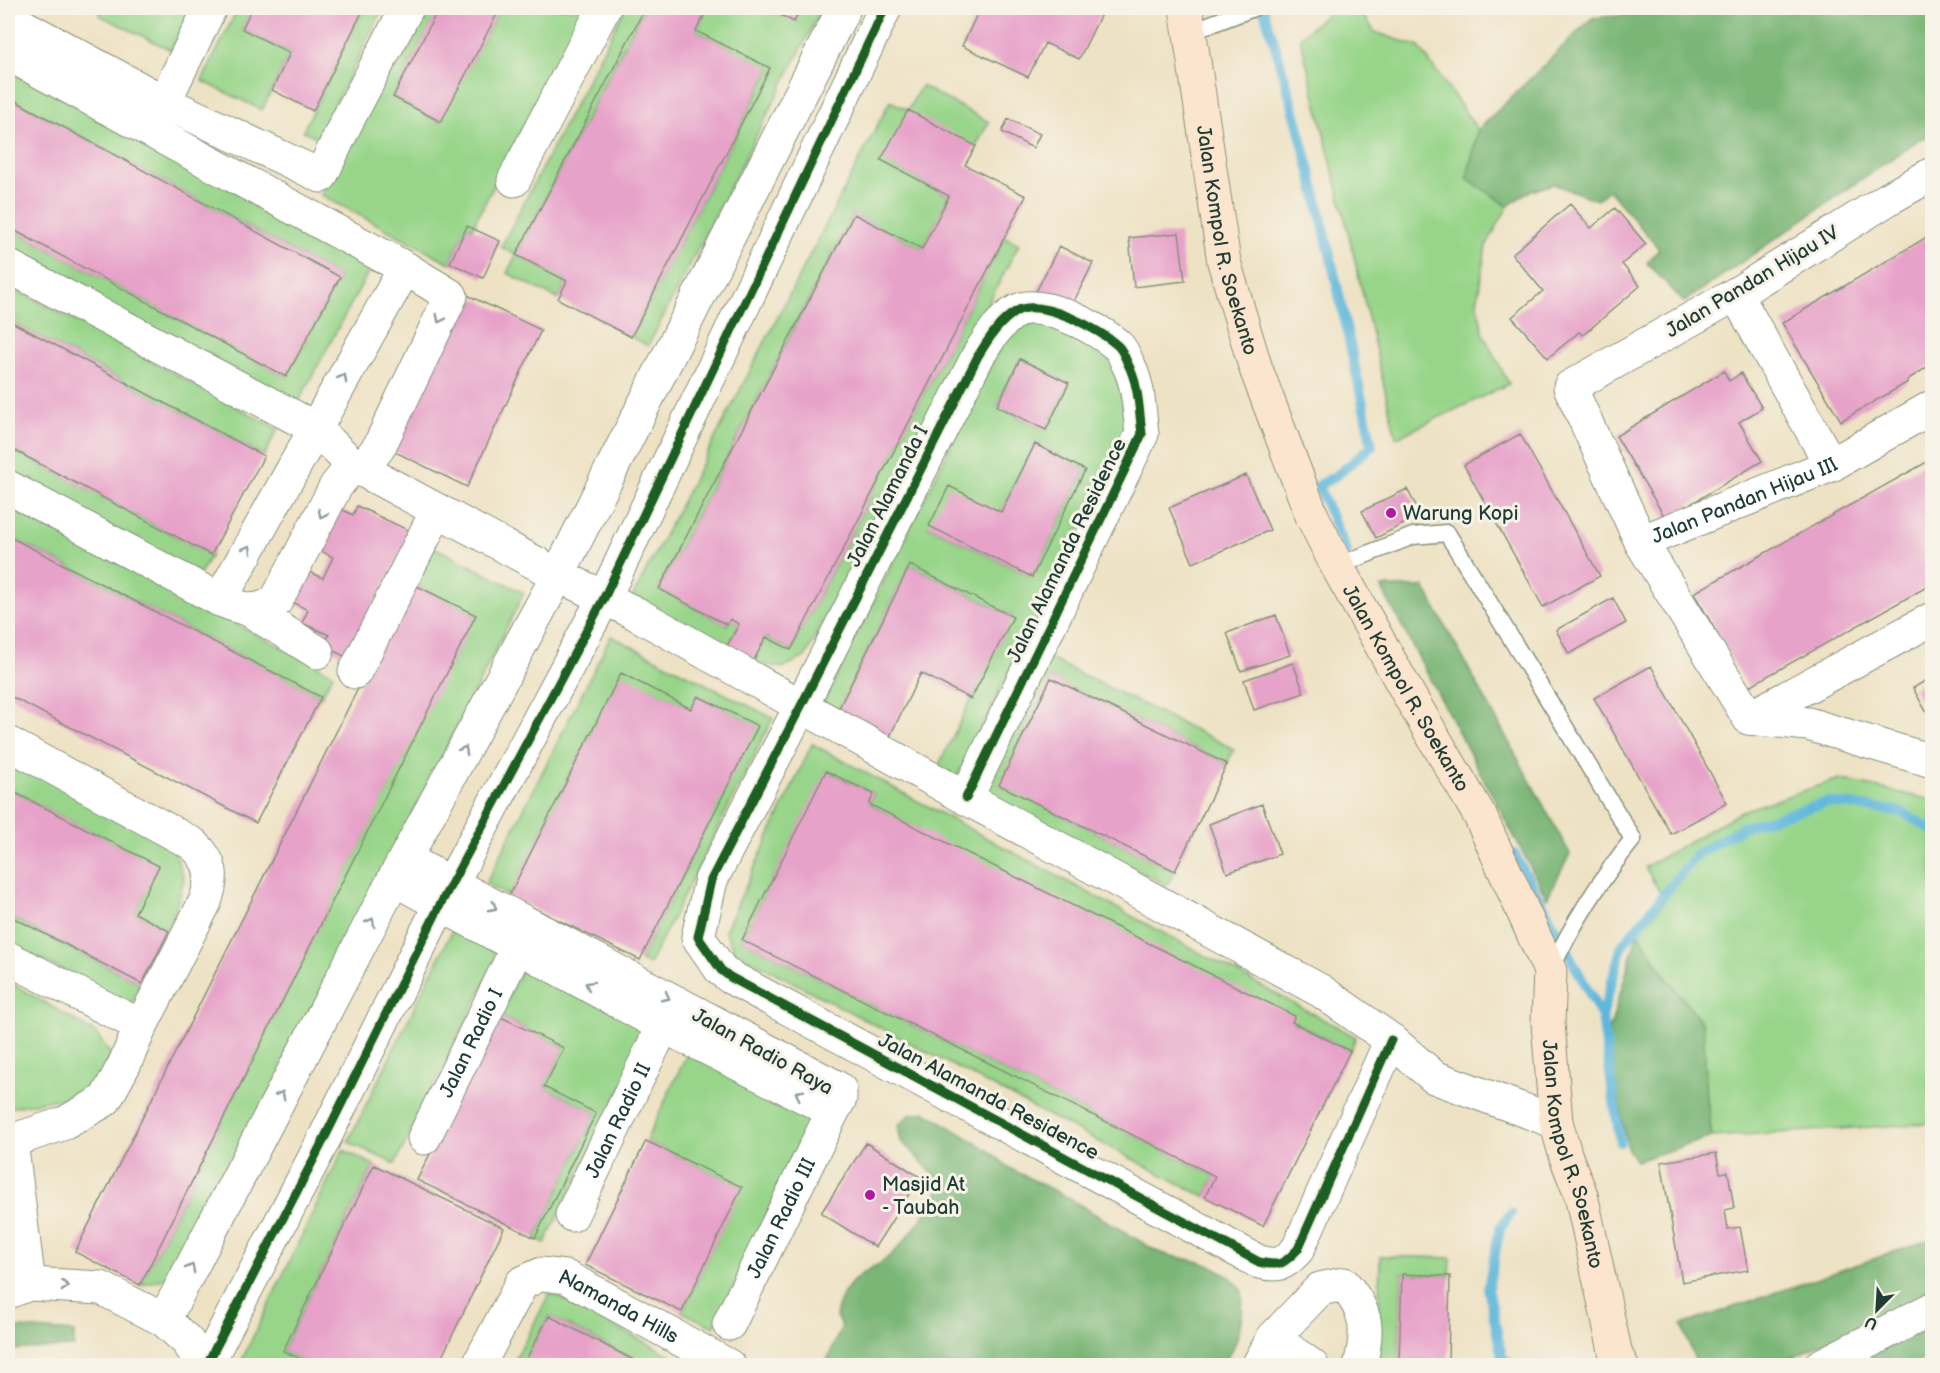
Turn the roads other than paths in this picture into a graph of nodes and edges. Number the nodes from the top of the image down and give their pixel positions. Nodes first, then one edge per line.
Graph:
1 (210, 8) edge
2 (407, 8) edge
3 (604, 8) edge
4 (844, 8) edge
5 (885, 8) edge
6 (1248, 10) edge
7 (8, 18) edge
8 (1188, 20) edge
9 (8, 54) edge
10 (164, 102) junction
11 (1932, 174) edge
12 (514, 180) dead end
13 (8, 266) edge
14 (405, 268) junction
15 (1736, 294) junction
16 (1018, 310) joint
17 (1570, 387) joint
18 (1932, 407) edge
19 (315, 428) junction
20 (353, 465) junction
21 (1831, 465) junction
22 (8, 487) edge
23 (437, 511) junction
24 (1641, 542) junction
25 (1349, 562) junction
26 (558, 575) junction
27 (604, 598) junction
28 (220, 600) junction
29 (251, 611) junction
30 (1932, 619) edge
31 (317, 652) dead end
32 (355, 672) dead end
33 (801, 706) junction
34 (1749, 718) junction
35 (8, 743) edge
36 (1932, 761) edge
37 (966, 798) junction
38 (399, 869) junction
39 (446, 895) junction
40 (519, 946) junction
41 (8, 958) edge
42 (1555, 961) junction
43 (141, 1026) junction
44 (663, 1026) junction
45 (1391, 1040) junction
46 (833, 1111) junction
47 (1556, 1122) junction
48 (424, 1138) dead end
49 (9, 1141) edge
50 (572, 1215) dead end
51 (18, 1288) edge
52 (1932, 1309) edge
53 (164, 1320) junction
54 (729, 1324) dead end
55 (1266, 1352) edge
56 (206, 1365) edge
57 (478, 1365) edge
58 (729, 1365) edge
59 (1312, 1365) edge
60 (1360, 1365) edge
61 (1622, 1365) edge
62 (1820, 1365) edge

1 - 10 street
2 - 10 street
3 - 12 street
4 - 26 street
5 - 27 street
6 - 8 lane
7 - 10 street
8 - 25 main road, Jalan Kompol R. Soekanto
9 - 14 street
11 - 15 street, Jalan Pandan Hijau IV
13 - 19 street
19 -> 14 street
14 -> 20 street
15 - 17 street, Jalan Pandan Hijau IV
15 - 21 street
16 - 33 street, Jalan Alamanda I
16 - 37 street, Jalan Alamanda Residence
17 - 24 street, Jalan Pandan Hijau III
18 - 21 street, Jalan Pandan Hijau III
19 - 20 street
28 -> 19 street
20 - 23 street
20 -> 29 street
21 - 24 street, Jalan Pandan Hijau III
22 - 28 street
23 - 26 street
23 - 32 street
24 - 34 street
25 - 42 main road, Jalan Kompol R. Soekanto
25 - 42 lane
26 - 27 street
38 -> 26 street
27 - 33 street
27 - 39 street
28 - 29 street
29 - 31 street
30 - 34 street
33 - 37 street
33 - 45 street, Jalan Alamanda Residence
34 - 36 street
35 - 43 street
37 - 45 street
38 - 39 street, Jalan Radio Raya
53 -> 38 street
39 - 40 street, Jalan Radio Raya
39 -> 46 street, Jalan Radio Raya
39 - 56 street
44 -> 40 street, Jalan Radio Raya
40 - 48 street, Jalan Radio I
41 - 43 street
42 - 47 main road, Jalan Kompol R. Soekanto
43 - 49 street
46 -> 44 street, Jalan Radio Raya
44 - 50 street, Jalan Radio II
45 - 47 street
46 - 54 street, Jalan Radio III
47 - 61 main road, Jalan Kompol R. Soekanto
49 - 51 street
51 -> 53 street
52 - 62 street
53 - 56 street
55 - 59 street
55 - 60 street
57 - 58 street, Alamanda Hills

